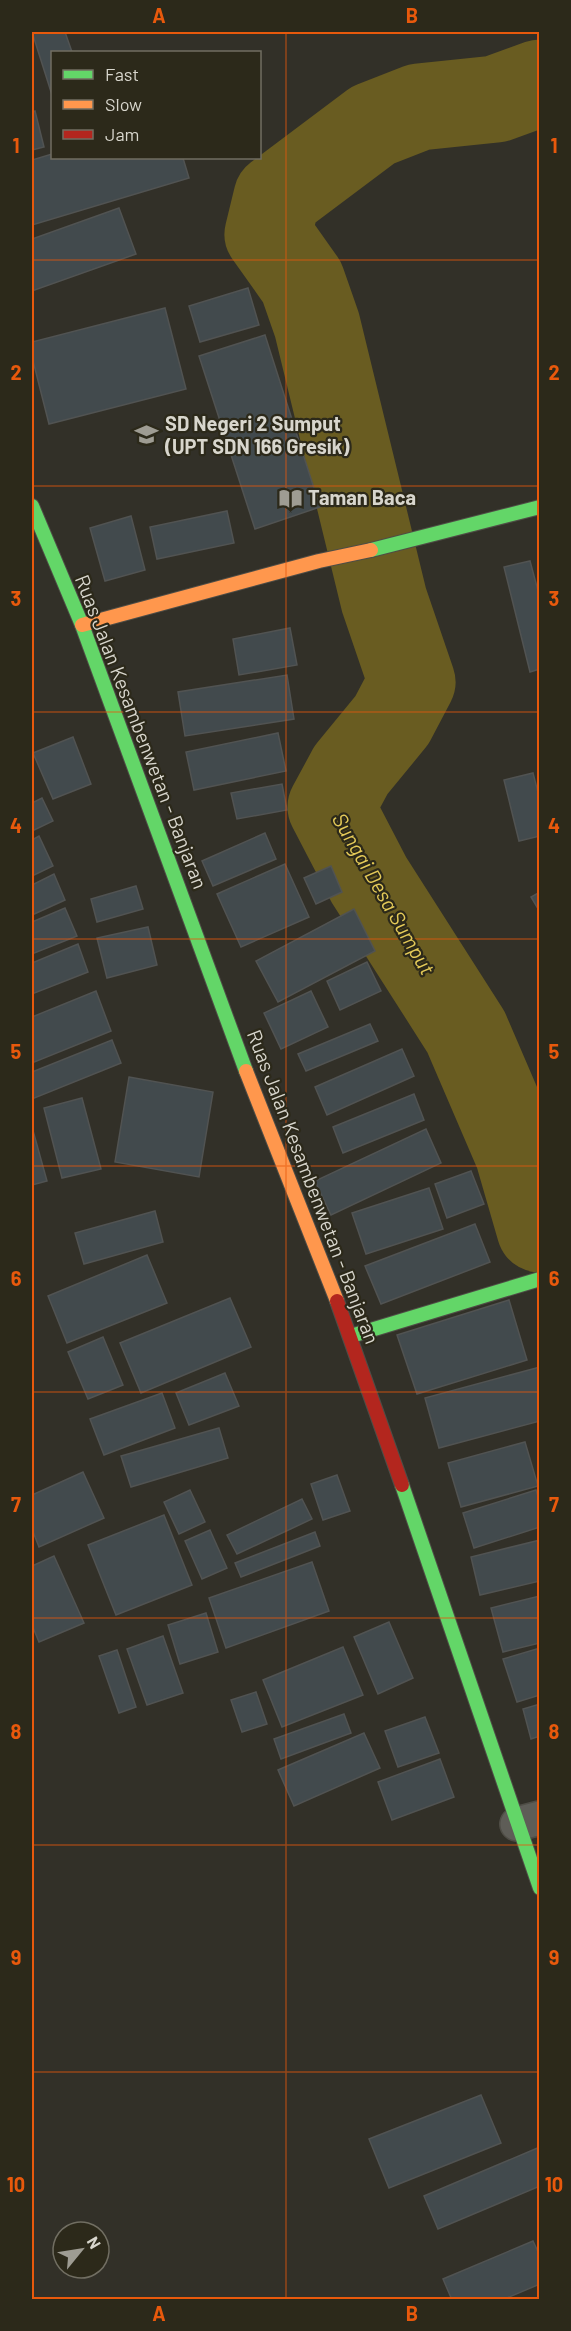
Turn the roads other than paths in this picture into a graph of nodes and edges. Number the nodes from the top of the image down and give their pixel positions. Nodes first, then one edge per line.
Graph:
1 (32, 506) edge
2 (540, 507) edge
3 (82, 625) junction
4 (540, 1279) edge
5 (351, 1336) junction
6 (529, 1821) edge
7 (540, 1888) edge

1 - 3 main road, Ruas Jalan Kesambenwetan - Banjaran
2 - 3 main road
3 - 5 main road, Ruas Jalan Kesambenwetan - Banjaran
4 - 5 main road
5 - 6 main road, Ruas Jalan Kesambenwetan - Banjaran
6 - 7 main road, Ruas Jalan Kesambenwetan - Banjaran

